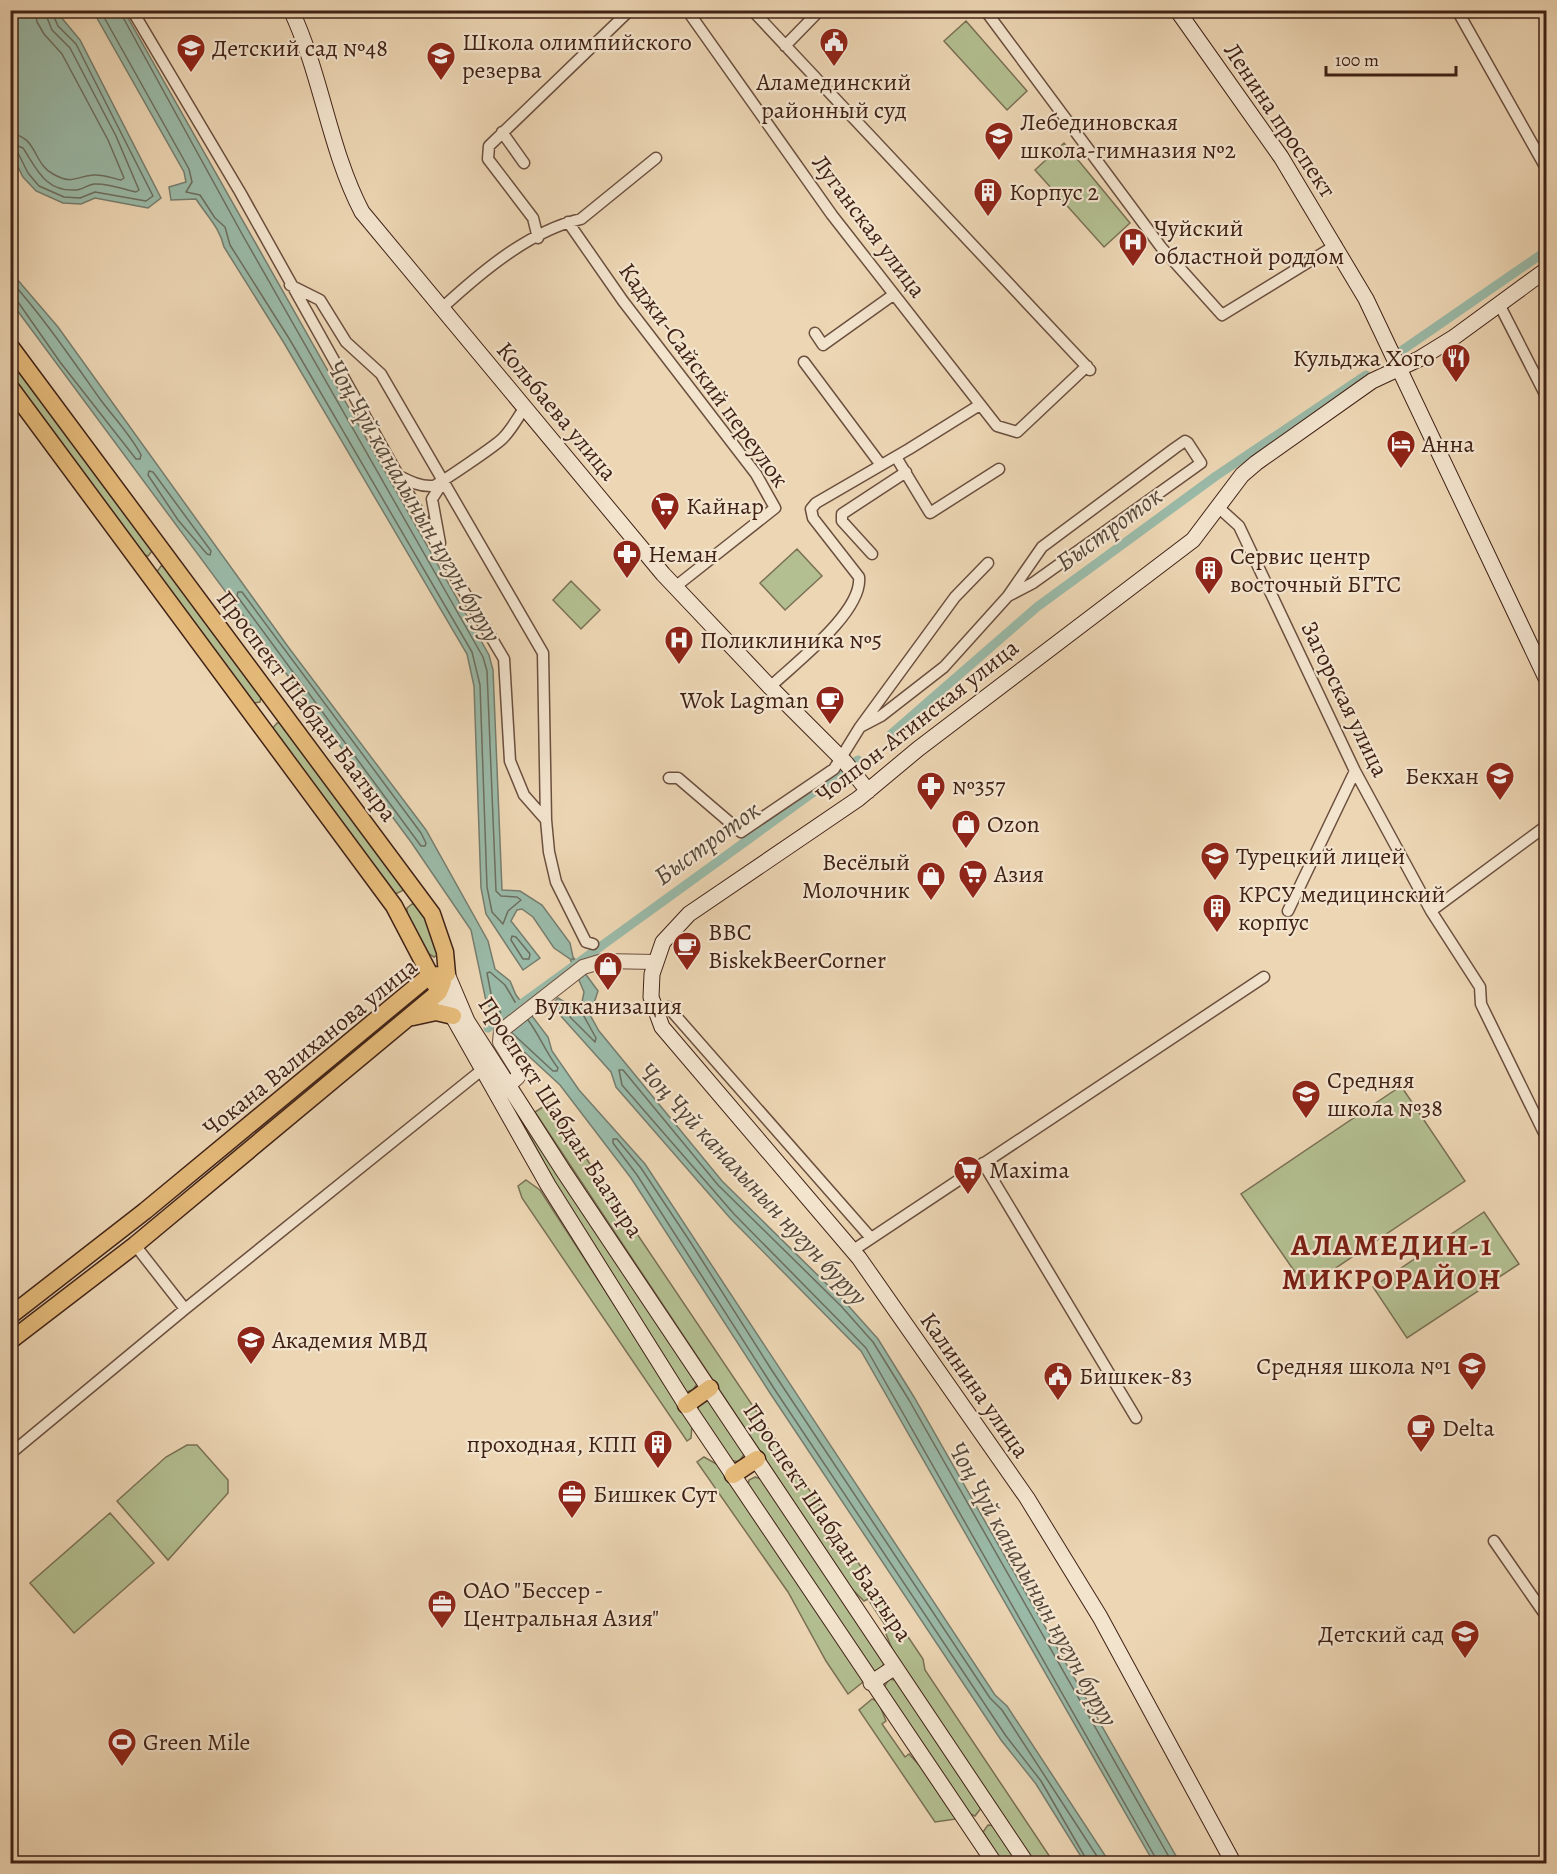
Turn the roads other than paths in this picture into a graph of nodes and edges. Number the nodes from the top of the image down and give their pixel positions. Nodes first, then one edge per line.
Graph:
1 (132, 10) edge
2 (291, 10) edge
3 (630, 10) edge
4 (687, 10) edge
5 (752, 10) edge
6 (820, 10) edge
7 (985, 10) edge
8 (1177, 10) edge
9 (1457, 10) edge
10 (785, 46) junction
11 (502, 132) junction
12 (656, 158) dead end
13 (525, 163) dead end
14 (1546, 168) edge
15 (568, 222) junction
16 (538, 238) junction
17 (1336, 245) junction
18 (1546, 270) edge
19 (290, 285) junction
20 (893, 295) junction
21 (1499, 304) junction
22 (442, 308) junction
23 (815, 333) dead end
24 (10, 346) edge
25 (804, 362) dead end
26 (1399, 370) junction
27 (10, 387) edge
28 (1546, 396) edge
29 (978, 406) junction
30 (525, 407) junction
31 (896, 457) junction
32 (881, 465) junction
33 (999, 469) dead end
34 (906, 472) junction
35 (398, 475) junction
36 (443, 482) junction
37 (1218, 507) junction
38 (441, 553) junction
39 (163, 554) junction
40 (872, 554) dead end
41 (988, 563) dead end
42 (144, 568) junction
43 (675, 587) junction
44 (1008, 596) junction
45 (1546, 678) edge
46 (770, 687) junction
47 (275, 704) junction
48 (255, 719) junction
49 (860, 727) junction
50 (843, 760) junction
51 (1355, 771) junction
52 (669, 778) dead end
53 (868, 791) junction
54 (546, 820) junction
55 (1546, 826) edge
56 (415, 890) junction
57 (394, 906) junction
58 (1288, 911) dead end
59 (1431, 911) junction
60 (593, 944) dead end
61 (417, 949) junction
62 (445, 952) junction
63 (655, 962) junction
64 (447, 974) junction
65 (429, 976) junction
66 (1264, 977) dead end
67 (439, 992) junction
68 (393, 1006) junction
69 (655, 1012) junction
70 (453, 1016) junction
71 (404, 1021) junction
72 (483, 1068) junction
73 (508, 1086) junction
74 (1546, 1137) edge
75 (983, 1162) junction
76 (871, 1238) junction
77 (135, 1245) junction
78 (852, 1251) junction
79 (185, 1309) junction
80 (10, 1316) edge
81 (10, 1341) edge
82 (710, 1388) junction
83 (686, 1405) junction
84 (1136, 1418) dead end
85 (10, 1454) edge
86 (758, 1459) junction
87 (733, 1475) junction
88 (1494, 1541) dead end
89 (1546, 1616) edge
90 (895, 1667) junction
91 (872, 1683) junction
92 (995, 1813) junction
93 (968, 1824) junction
94 (994, 1863) edge
95 (1027, 1863) edge
96 (1234, 1863) edge

1 - 19 street
2 - 22 main road, Кольбаева улица
3 - 11 street
4 - 20 street, Луганская улица
5 - 10 street
6 - 10 street
7 - 17 street
8 - 17 main road, Ленина проспект
9 - 14 street
10 - 29 street, Луганская улица
11 - 13 street
11 - 16 street
12 - 15 street
15 - 16 street
15 - 43 street, Каджи-Сайский переулок
16 - 22 street
17 - 26 main road, Ленина проспект
18 - 21 main road
19 - 35 street
19 - 36 street
20 - 23 street
20 - 29 street, Луганская улица
21 - 26 main road
21 - 28 street
22 - 30 main road, Кольбаева улица
24 - 39 main road, Проспект Шабдан Баатыра
25 - 32 street
26 - 37 main road, Чолпон-Атинская улица
26 - 45 main road, Ленина проспект
27 - 42 main road, Проспект Шабдан Баатыра
29 - 31 street, Каджи-Сайский переулок
30 - 36 street
30 - 43 main road, Кольбаева улица
31 - 32 street, Каджи-Сайский переулок
31 - 34 street
32 - 46 street, Каджи-Сайский переулок
33 - 34 street
34 - 40 street
35 - 36 street
35 - 38 street
36 - 38 street
36 - 54 street
37 - 51 street, Загорская улица
37 - 53 main road, Чолпон-Атинская улица
38 - 54 street
39 - 42 main road
39 - 47 main road, Проспект Шабдан Баатыра
41 - 49 street
42 - 48 main road, Проспект Шабдан Баатыра
43 - 46 main road, Кольбаева улица
44 - 44 street
44 - 49 street
46 - 50 main road, Кольбаева улица
47 - 48 main road
47 - 56 main road, Проспект Шабдан Баатыра
48 - 57 main road, Проспект Шабдан Баатыра
49 - 50 street
50 - 52 street
50 - 53 main road, Кольбаева улица
51 - 58 street
51 - 59 street, Загорская улица
53 - 63 main road, Чолпон-Атинская улица
54 - 60 street
55 - 59 street
56 - 57 main road
56 - 62 main road, Проспект Шабдан Баатыра
57 - 61 main road, Проспект Шабдан Баатыра
59 - 74 street, Загорская улица
61 - 62 main road
61 - 65 main road, Проспект Шабдан Баатыра
61 - 68 main road
62 - 64 main road, Проспект Шабдан Баатыра
63 - 69 main road, Калинина улица
63 - 73 street
64 - 65 main road, Чокана Валиханова улица
64 - 67 main road, Чокана Валиханова улица
64 - 73 main road, Проспект Шабдан Баатыра
65 - 67 main road, Проспект Шабдан Баатыра
65 - 68 main road, Чокана Валиханова улица
66 - 75 street
67 - 70 main road, Проспект Шабдан Баатыра
67 - 71 main road, Чокана Валиханова улица
68 - 80 main road, Чокана Валиханова улица
69 - 76 street
69 - 78 main road, Калинина улица
70 - 71 main road
70 - 72 main road, Проспект Шабдан Баатыра
71 - 77 main road, Чокана Валиханова улица
72 - 79 street
72 - 83 main road, Проспект Шабдан Баатыра
73 - 82 main road, Проспект Шабдан Баатыра
75 - 76 street
75 - 84 street
76 - 78 street
77 - 79 street
77 - 81 main road, Чокана Валиханова улица
78 - 96 main road, Калинина улица
79 - 85 street
82 - 83 main road
82 - 86 main road, Проспект Шабдан Баатыра
83 - 87 main road, Проспект Шабдан Баатыра
86 - 87 main road
86 - 90 main road, Проспект Шабдан Баатыра
87 - 91 main road, Проспект Шабдан Баатыра
88 - 89 street
90 - 91 main road
90 - 92 main road, Проспект Шабдан Баатыра
91 - 93 main road, Проспект Шабдан Баатыра
92 - 93 main road
92 - 95 main road, Проспект Шабдан Баатыра
93 - 94 main road, Проспект Шабдан Баатыра

